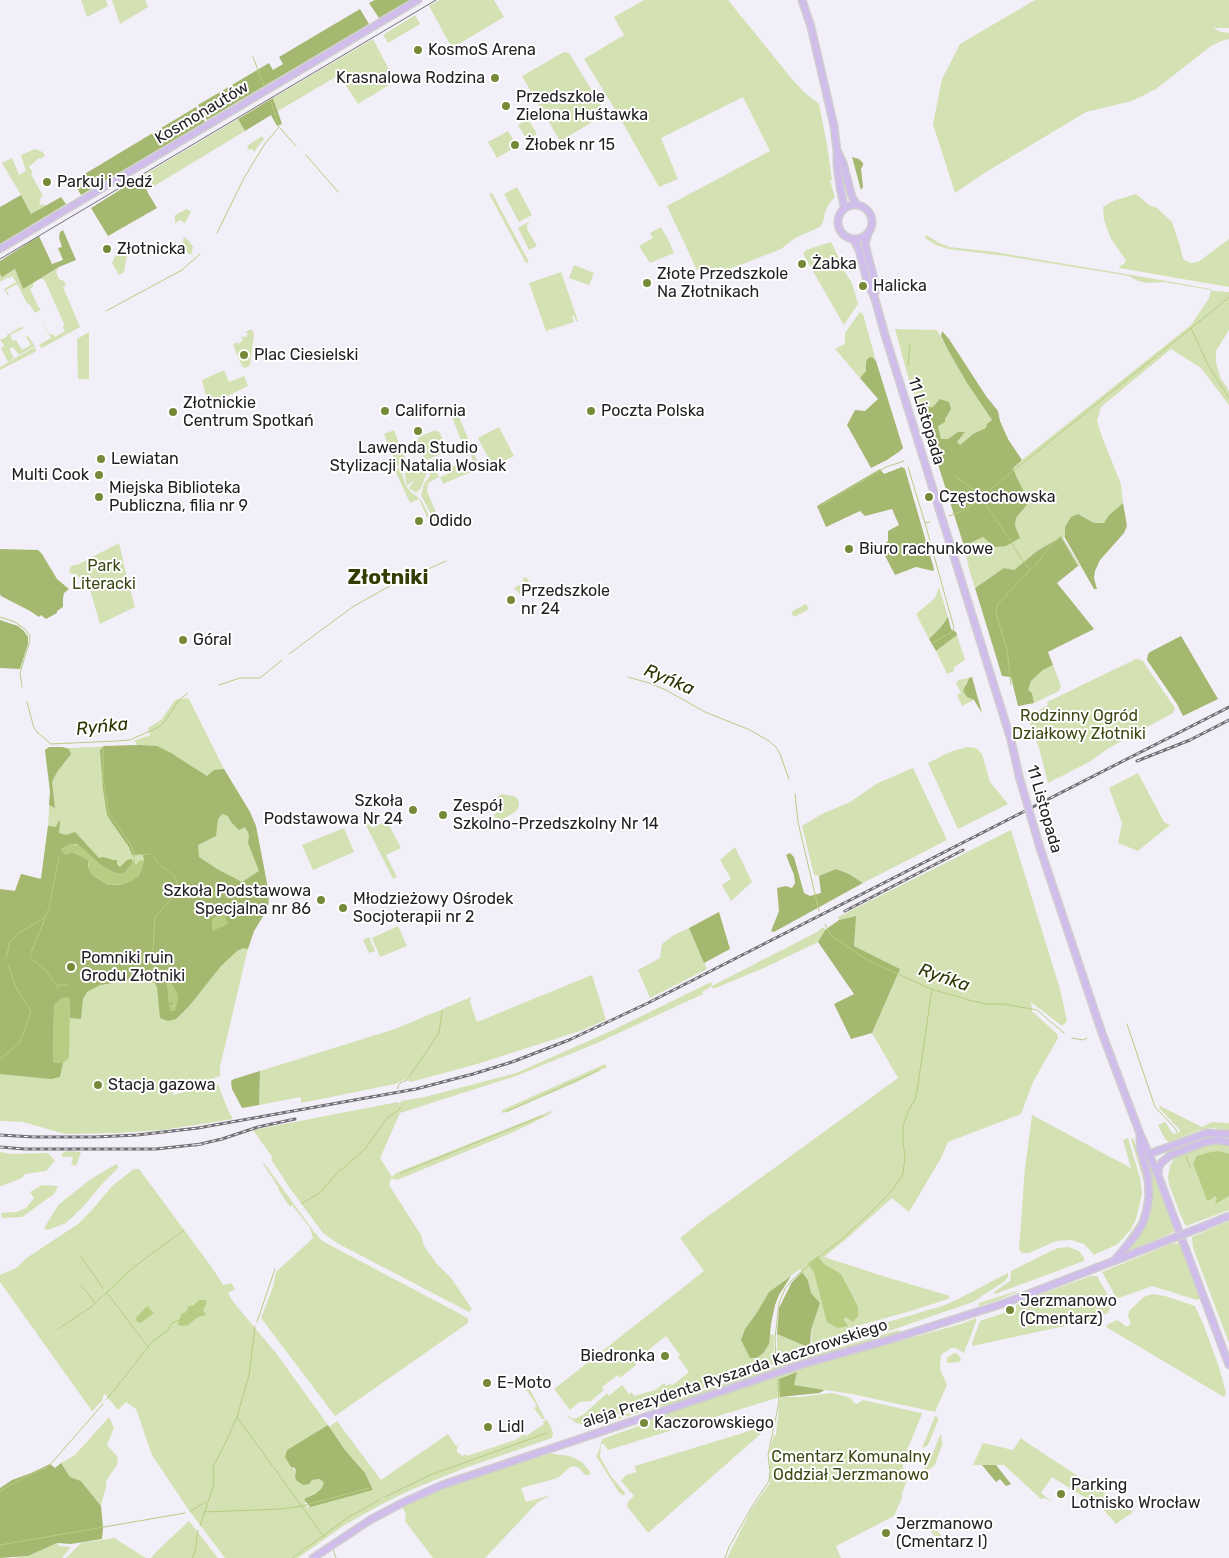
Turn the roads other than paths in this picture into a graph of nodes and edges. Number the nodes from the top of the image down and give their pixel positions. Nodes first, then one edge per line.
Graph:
1 (418, 0) edge
2 (802, 0) edge
3 (837, 151) junction
4 (857, 205) junction
5 (844, 209) junction
6 (868, 234) junction
7 (854, 240) junction
8 (0, 249) edge
9 (875, 299) junction
10 (1140, 1134) junction
11 (1229, 1134) edge
12 (1229, 1142) edge
13 (1149, 1154) junction
14 (1158, 1175) junction
15 (1229, 1216) edge
16 (1178, 1236) junction
17 (1124, 1254) junction
18 (1229, 1365) edge
19 (313, 1558) edge

1 - 8 main road, Kosmonautów
2 - 3 main road
3 - 4 main road
3 - 5 main road
4 - 5 main road
4 - 6 main road
5 - 7 main road
6 - 7 main road
6 - 9 main road, 11 Listopada
7 - 9 main road, 11 Listopada
9 - 10 main road, 11 Listopada, bridge
10 - 13 main road, 11 Listopada
10 - 17 main road
11 - 13 main road
12 - 14 main road
13 - 14 main road, 11 Listopada
14 - 16 main road, 11 Listopada
15 - 16 main road, bridge
16 - 17 main road
16 - 18 main road, 11 Listopada
17 - 19 main road, aleja Prezydenta Ryszarda Kaczorowskiego

